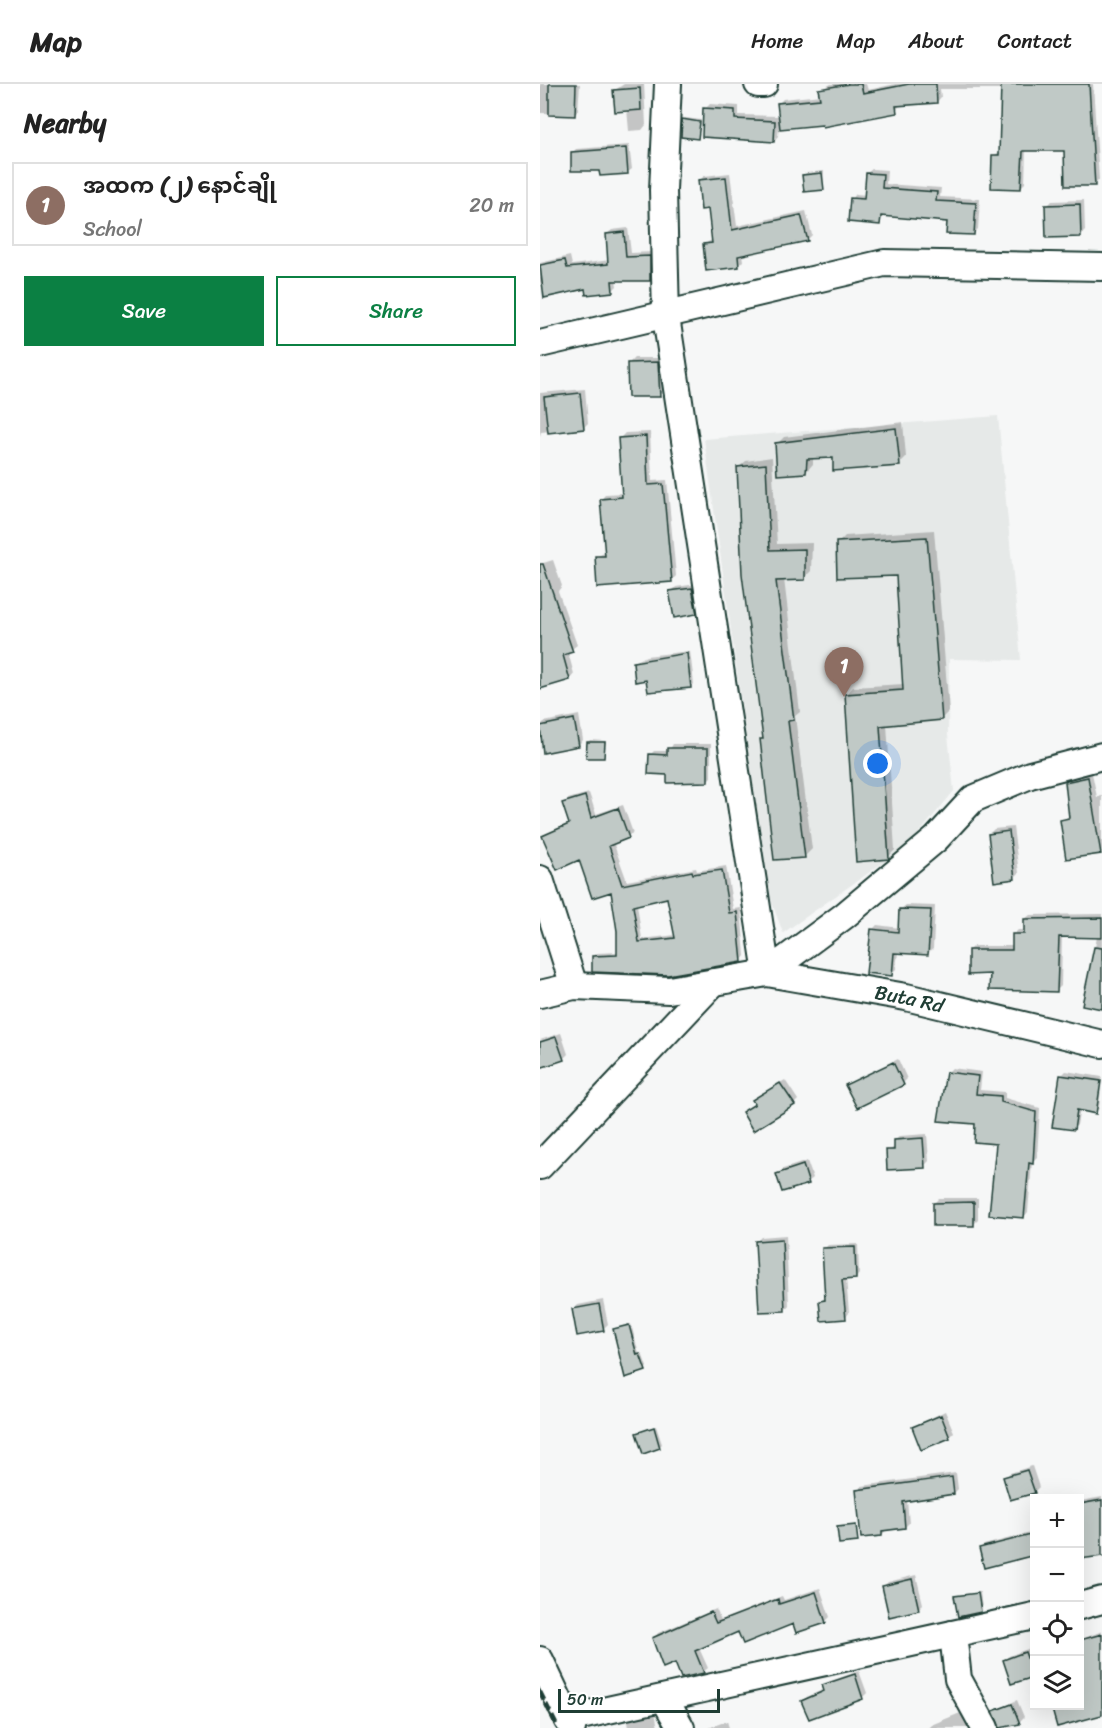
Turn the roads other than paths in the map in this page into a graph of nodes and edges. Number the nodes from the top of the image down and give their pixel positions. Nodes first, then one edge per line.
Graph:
1 (668, 84) edge
2 (758, 84) edge
3 (764, 84) edge
4 (1102, 267) edge
5 (666, 317) junction
6 (540, 344) edge
7 (1102, 756) edge
8 (540, 879) edge
9 (767, 973) junction
10 (714, 982) junction
11 (574, 986) junction
12 (540, 994) edge
13 (1102, 1044) edge
14 (540, 1166) edge
15 (1102, 1600) edge
16 (1084, 1604) edge
17 (1030, 1617) edge
18 (953, 1634) junction
19 (540, 1660) edge
20 (664, 1698) junction
21 (560, 1717) edge
22 (681, 1728) edge
23 (985, 1728) edge

1 - 5 street
2 - 3 street
4 - 5 street
5 - 6 street
5 - 9 street
7 - 9 street
8 - 11 street
9 - 10 street, Buta Rd
9 - 13 street, Buta Rd
10 - 11 street, Buta Rd
10 - 14 street
11 - 12 street, Buta Rd
15 - 16 street
17 - 18 street
18 - 20 street
18 - 23 street
19 - 21 street
20 - 21 street
20 - 22 street

